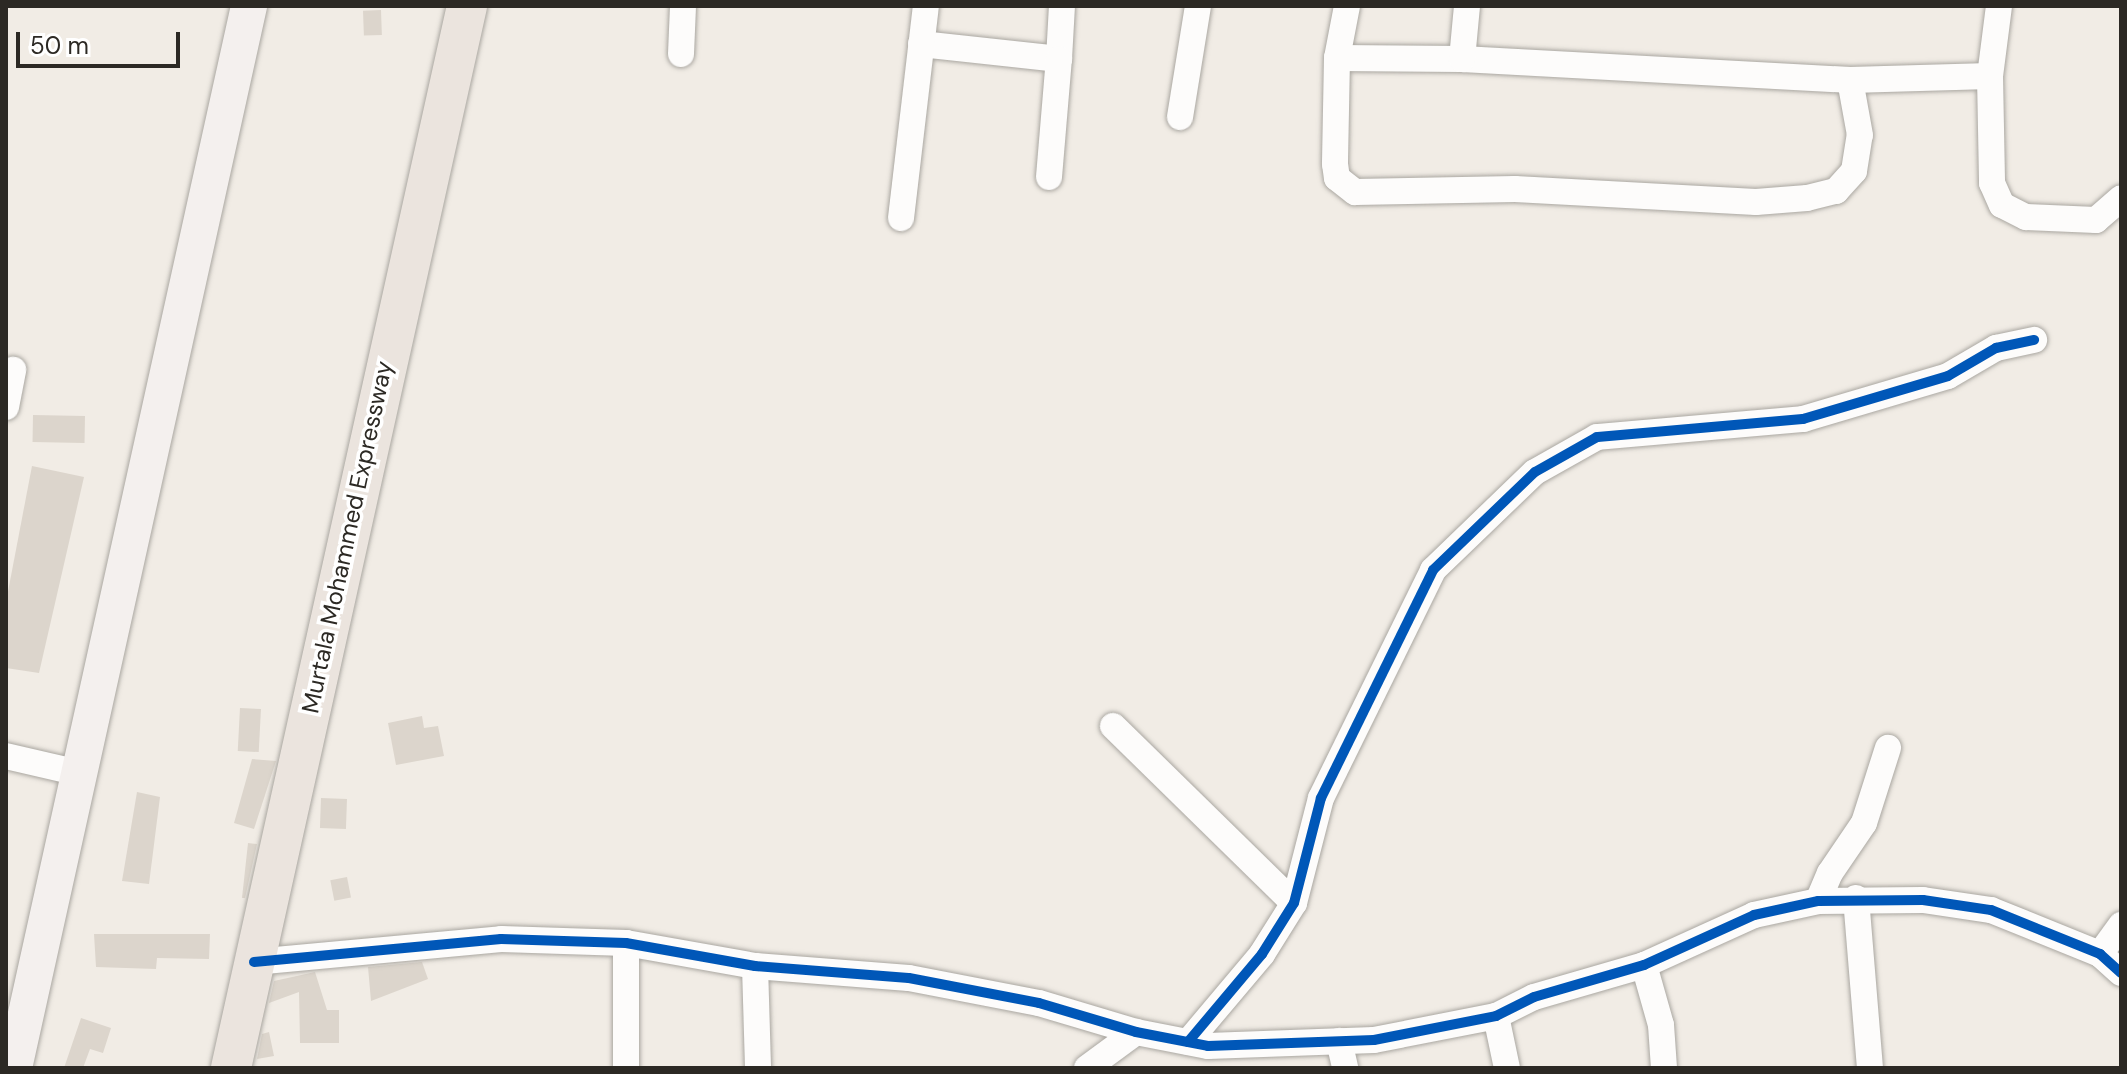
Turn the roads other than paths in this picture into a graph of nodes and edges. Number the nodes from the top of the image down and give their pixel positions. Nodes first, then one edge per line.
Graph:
1 (249, 6) edge
2 (467, 6) edge
3 (683, 6) edge
4 (926, 6) edge
5 (1062, 6) edge
6 (1198, 6) edge
7 (1347, 6) edge
8 (1467, 6) edge
9 (1999, 6) edge
10 (921, 44) junction
11 (681, 54) dead end
12 (1337, 58) junction
13 (1059, 59) junction
14 (1462, 59) junction
15 (1990, 76) junction
16 (1850, 80) junction
17 (1180, 117) dead end
18 (1049, 177) dead end
19 (2121, 198) edge
20 (901, 218) dead end
21 (2034, 340) dead end
22 (13, 370) dead end
23 (6, 407) edge
24 (1113, 726) dead end
25 (1888, 748) dead end
26 (6, 756) edge
27 (79, 773) junction
28 (1856, 898) junction
29 (1818, 901) junction
30 (1294, 903) junction
31 (2121, 925) edge
32 (626, 943) junction
33 (2100, 954) junction
34 (254, 962) junction
35 (1644, 965) junction
36 (755, 966) junction
37 (2121, 973) edge
38 (1496, 1016) junction
39 (1136, 1032) junction
40 (1339, 1041) junction
41 (1202, 1052) edge
42 (14, 1068) edge
43 (231, 1068) edge
44 (626, 1068) edge
45 (758, 1068) edge
46 (1087, 1068) edge
47 (1345, 1068) edge
48 (1507, 1068) edge
49 (1664, 1068) edge
50 (1870, 1068) edge

1 - 27 main road
2 - 34 main road, Murtala Mohammed Expressway
3 - 11 street
4 - 10 street
5 - 13 street
6 - 17 street
7 - 12 street
8 - 14 street
9 - 15 street
10 - 13 street
10 - 20 street
12 - 14 street
12 - 16 street
13 - 18 street
14 - 16 street
15 - 16 street
15 - 19 street
21 - 30 street
22 - 23 street
24 - 30 street
25 - 29 street
26 - 27 street
27 - 42 main road
28 - 29 street
28 - 33 street
28 - 50 street
29 - 35 street
30 - 41 street
31 - 33 street
32 - 34 street
32 - 36 street
32 - 44 street
33 - 37 street
34 - 43 main road, Murtala Mohammed Expressway
35 - 38 street
35 - 49 street
36 - 39 street
36 - 45 street
38 - 40 street
38 - 48 street
39 - 41 street
39 - 46 street
40 - 41 street
40 - 47 street

